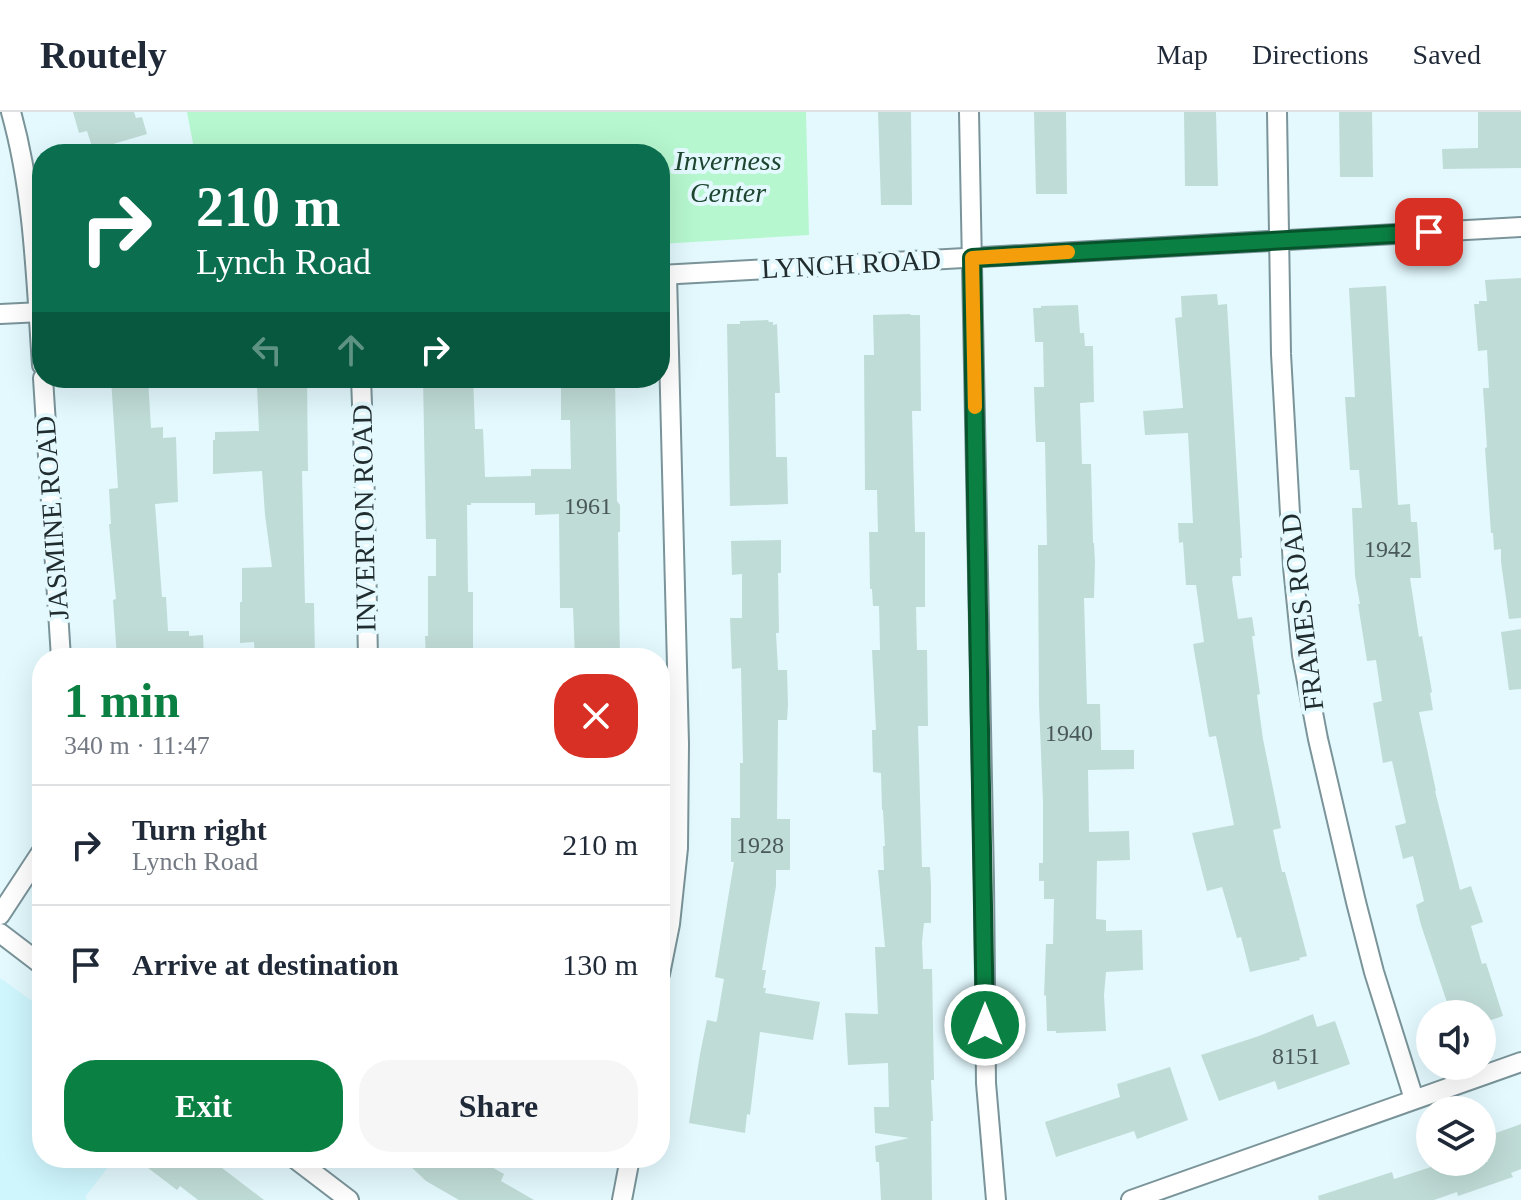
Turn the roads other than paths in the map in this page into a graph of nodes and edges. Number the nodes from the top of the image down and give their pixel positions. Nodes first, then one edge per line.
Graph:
1 (11, 112) edge
2 (969, 112) edge
3 (1277, 112) edge
4 (1521, 227) edge
5 (32, 228) edge
6 (1279, 241) junction
7 (972, 258) junction
8 (670, 275) edge
9 (32, 312) edge
10 (0, 314) edge
11 (44, 388) edge
12 (361, 388) edge
13 (668, 388) edge
14 (60, 648) edge
15 (368, 648) edge
16 (32, 866) edge
17 (0, 915) edge
18 (670, 924) edge
19 (0, 933) edge
20 (32, 957) edge
21 (1521, 1062) edge
22 (1414, 1099) junction
23 (307, 1168) edge
24 (628, 1168) edge
25 (349, 1200) edge
26 (622, 1200) edge
27 (996, 1200) edge
28 (1131, 1200) edge

1 - 5 street
2 - 7 street
3 - 6 street, FRAMES ROAD
4 - 6 street, LYNCH ROAD
6 - 7 street, LYNCH ROAD
6 - 22 street, FRAMES ROAD
7 - 8 street, LYNCH ROAD
7 - 27 street
9 - 10 street
11 - 14 street, JASMINE ROAD
12 - 15 street, INVERTON ROAD
13 - 18 street
16 - 17 street
19 - 20 street
21 - 22 street
22 - 28 street
23 - 25 street
24 - 26 street

